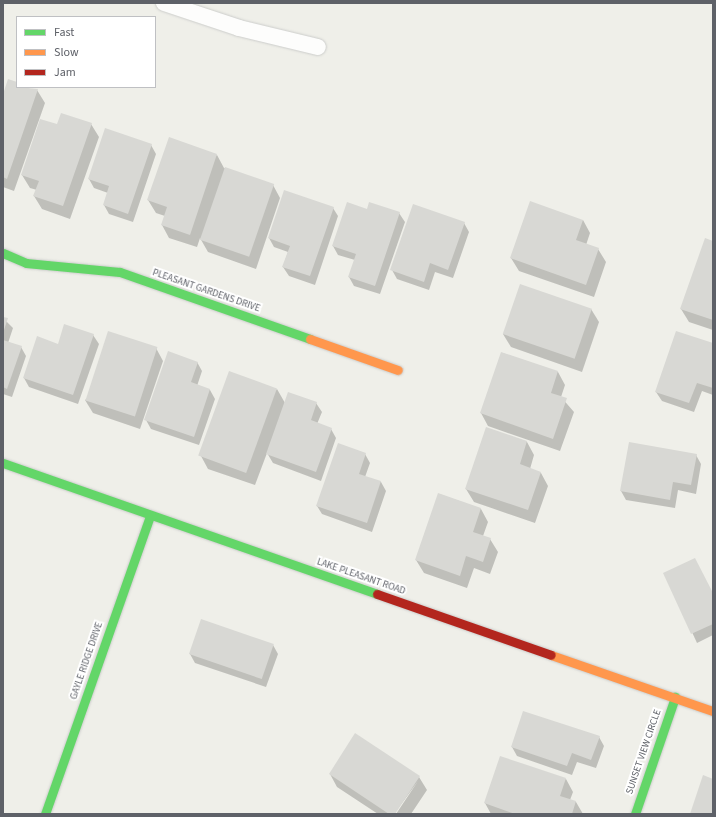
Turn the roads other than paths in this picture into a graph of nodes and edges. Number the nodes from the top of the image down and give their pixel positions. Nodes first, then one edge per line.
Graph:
1 (164, 3) edge
2 (318, 47) dead end
3 (3, 254) edge
4 (398, 370) dead end
5 (3, 463) edge
6 (150, 516) junction
7 (675, 697) junction
8 (713, 711) edge
9 (45, 814) edge
10 (634, 814) edge

1 - 2 lane
3 - 4 street, PLEASANT GARDENS DRIVE
5 - 6 street, LAKE PLEASANT ROAD
6 - 7 street, LAKE PLEASANT ROAD
6 - 9 street, GAYLE RIDGE DRIVE
7 - 8 street, LAKE PLEASANT ROAD
7 - 10 street, SUNSET VIEW CIRCLE

